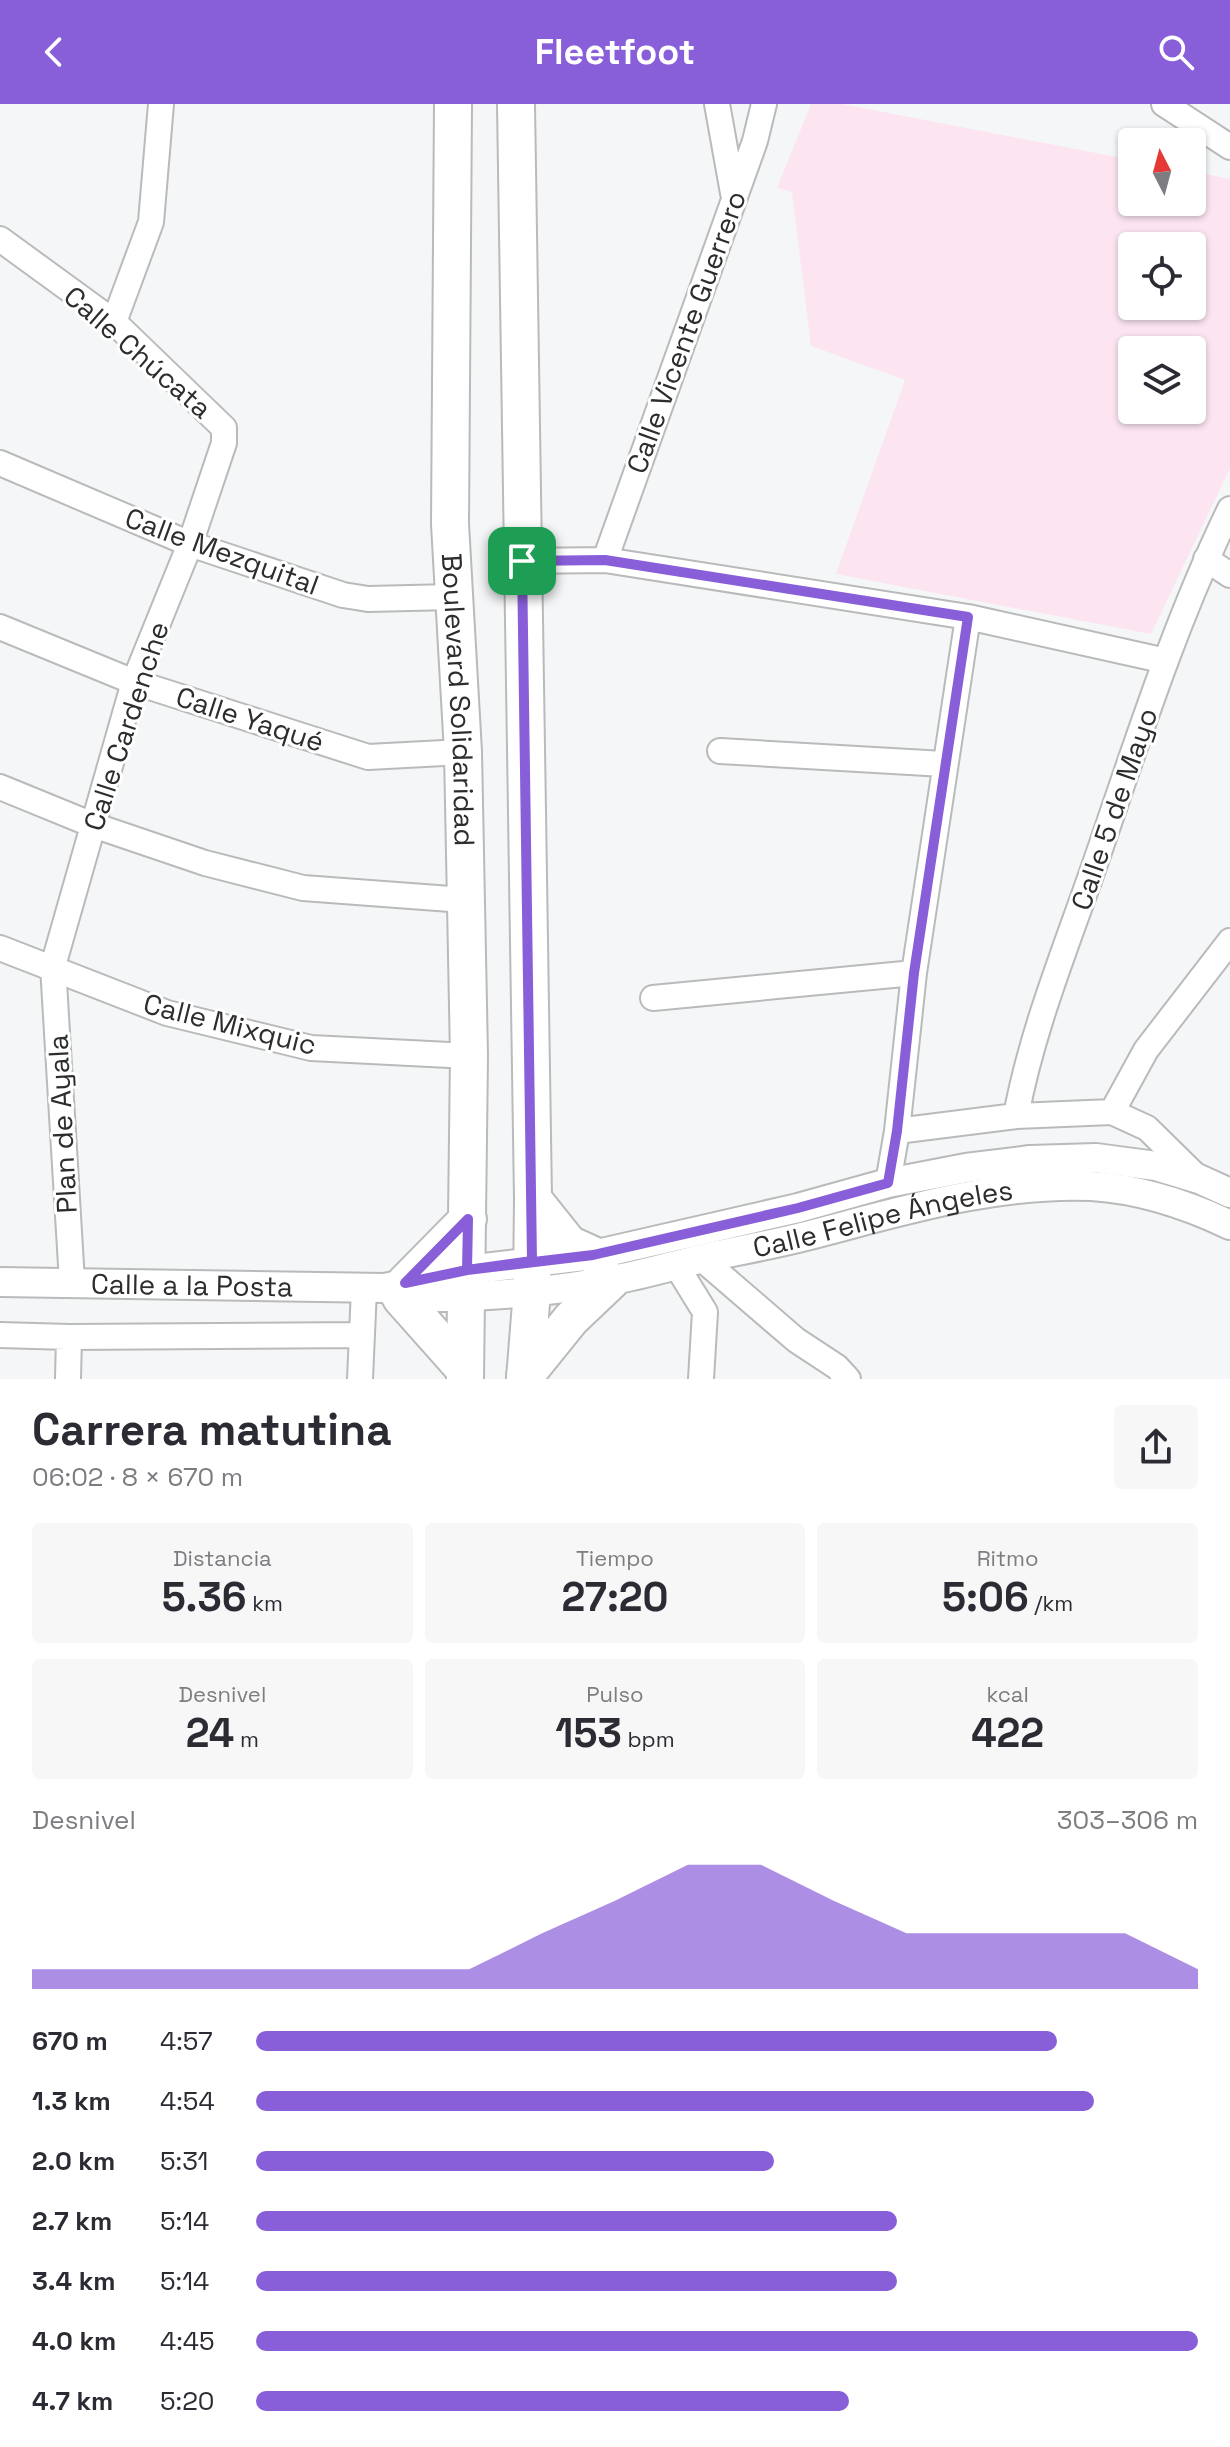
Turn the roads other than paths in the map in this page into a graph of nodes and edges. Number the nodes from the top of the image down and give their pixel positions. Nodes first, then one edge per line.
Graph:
1 (161, 104) edge
2 (453, 104) edge
3 (516, 104) edge
4 (717, 104) edge
5 (764, 104) edge
6 (1164, 104) edge
7 (1230, 147) edge
8 (733, 196) junction
9 (0, 239) edge
10 (114, 322) junction
11 (224, 443) joint
12 (0, 463) edge
13 (1230, 509) edge
14 (190, 544) junction
15 (1206, 559) junction
16 (605, 560) junction
17 (522, 561) junction
18 (1230, 575) edge
19 (452, 597) junction
20 (968, 617) junction
21 (0, 627) edge
22 (1166, 661) junction
23 (134, 682) junction
24 (720, 751) dead end
25 (463, 752) junction
26 (944, 764) junction
27 (0, 787) edge
28 (93, 825) junction
29 (464, 900) junction
30 (1230, 941) edge
31 (0, 948) edge
32 (53, 966) junction
33 (914, 973) junction
34 (653, 998) dead end
35 (469, 1056) junction
36 (1112, 1112) junction
37 (1016, 1116) junction
38 (897, 1131) junction
39 (1199, 1179) junction
40 (888, 1183) junction
41 (1230, 1193) edge
42 (533, 1199) junction
43 (468, 1219) junction
44 (1230, 1225) edge
45 (689, 1262) junction
46 (602, 1268) junction
47 (532, 1276) junction
48 (0, 1282) edge
49 (72, 1282) junction
50 (466, 1284) junction
51 (389, 1290) junction
52 (0, 1335) edge
53 (362, 1335) junction
54 (69, 1337) junction
55 (465, 1375) edge
56 (525, 1377) edge
57 (68, 1379) edge
58 (360, 1379) edge
59 (701, 1379) edge
60 (848, 1379) edge

1 - 10 street
2 - 19 main road, Boulevard Solidaridad
3 - 17 main road
4 - 8 street
5 - 8 street, Calle Vicente Guerrero
6 - 7 street
8 - 16 street, Calle Vicente Guerrero
9 - 10 street, Calle Chúcata
10 - 11 street, Calle Chúcata
11 - 14 street, Calle Cardenche
12 - 14 street, Calle Mezquital
13 - 15 street, Calle 5 de Mayo
14 - 19 street, Calle Mezquital
14 - 23 street, Calle Cardenche
15 - 18 street
15 - 22 street, Calle 5 de Mayo
16 - 17 street
16 - 20 street
17 - 42 main road
19 - 25 main road, Boulevard Solidaridad
20 - 22 street
20 - 26 street, Calle Felipe Ángeles
21 - 23 street, Calle Yaqué
22 - 37 street, Calle 5 de Mayo
23 - 25 street, Calle Yaqué
23 - 28 street, Calle Cardenche
24 - 26 street
25 - 29 main road, Boulevard Solidaridad
26 - 33 street, Calle Felipe Ángeles
27 - 28 street
28 - 29 street
28 - 32 street, Calle Cardenche
29 - 35 main road, Boulevard Solidaridad
30 - 36 street
31 - 32 street, Calle Mixquic
32 - 35 street, Calle Mixquic
32 - 49 street, Plan de Ayala
33 - 34 street
33 - 38 street, Calle Felipe Ángeles
35 - 43 main road, Boulevard Solidaridad
36 - 37 street
36 - 39 street
37 - 38 street
38 - 40 street, Calle Felipe Ángeles
39 - 40 street, Calle Felipe Ángeles
39 - 41 street, Calle Felipe Ángeles
40 - 46 street, Calle Felipe Ángeles
42 - 46 main road
42 - 47 main road
43 - 50 main road, Boulevard Solidaridad
43 - 51 main road
44 - 45 street, Calle Felipe Ángeles
45 - 46 street, Calle Felipe Ángeles
45 - 59 street
45 - 60 street
46 - 47 street, Calle Felipe Ángeles
46 - 56 main road
47 - 50 street, Calle Felipe Ángeles
47 - 56 main road
48 - 49 street, Calle a la Posta
49 - 51 street, Calle a la Posta
50 - 51 street, Calle a la Posta
50 - 55 main road, Boulevard Solidaridad
51 - 53 street
51 - 55 main road
52 - 54 street, Calle a la Posta
53 - 54 street, Calle a la Posta
53 - 58 street
54 - 57 street

